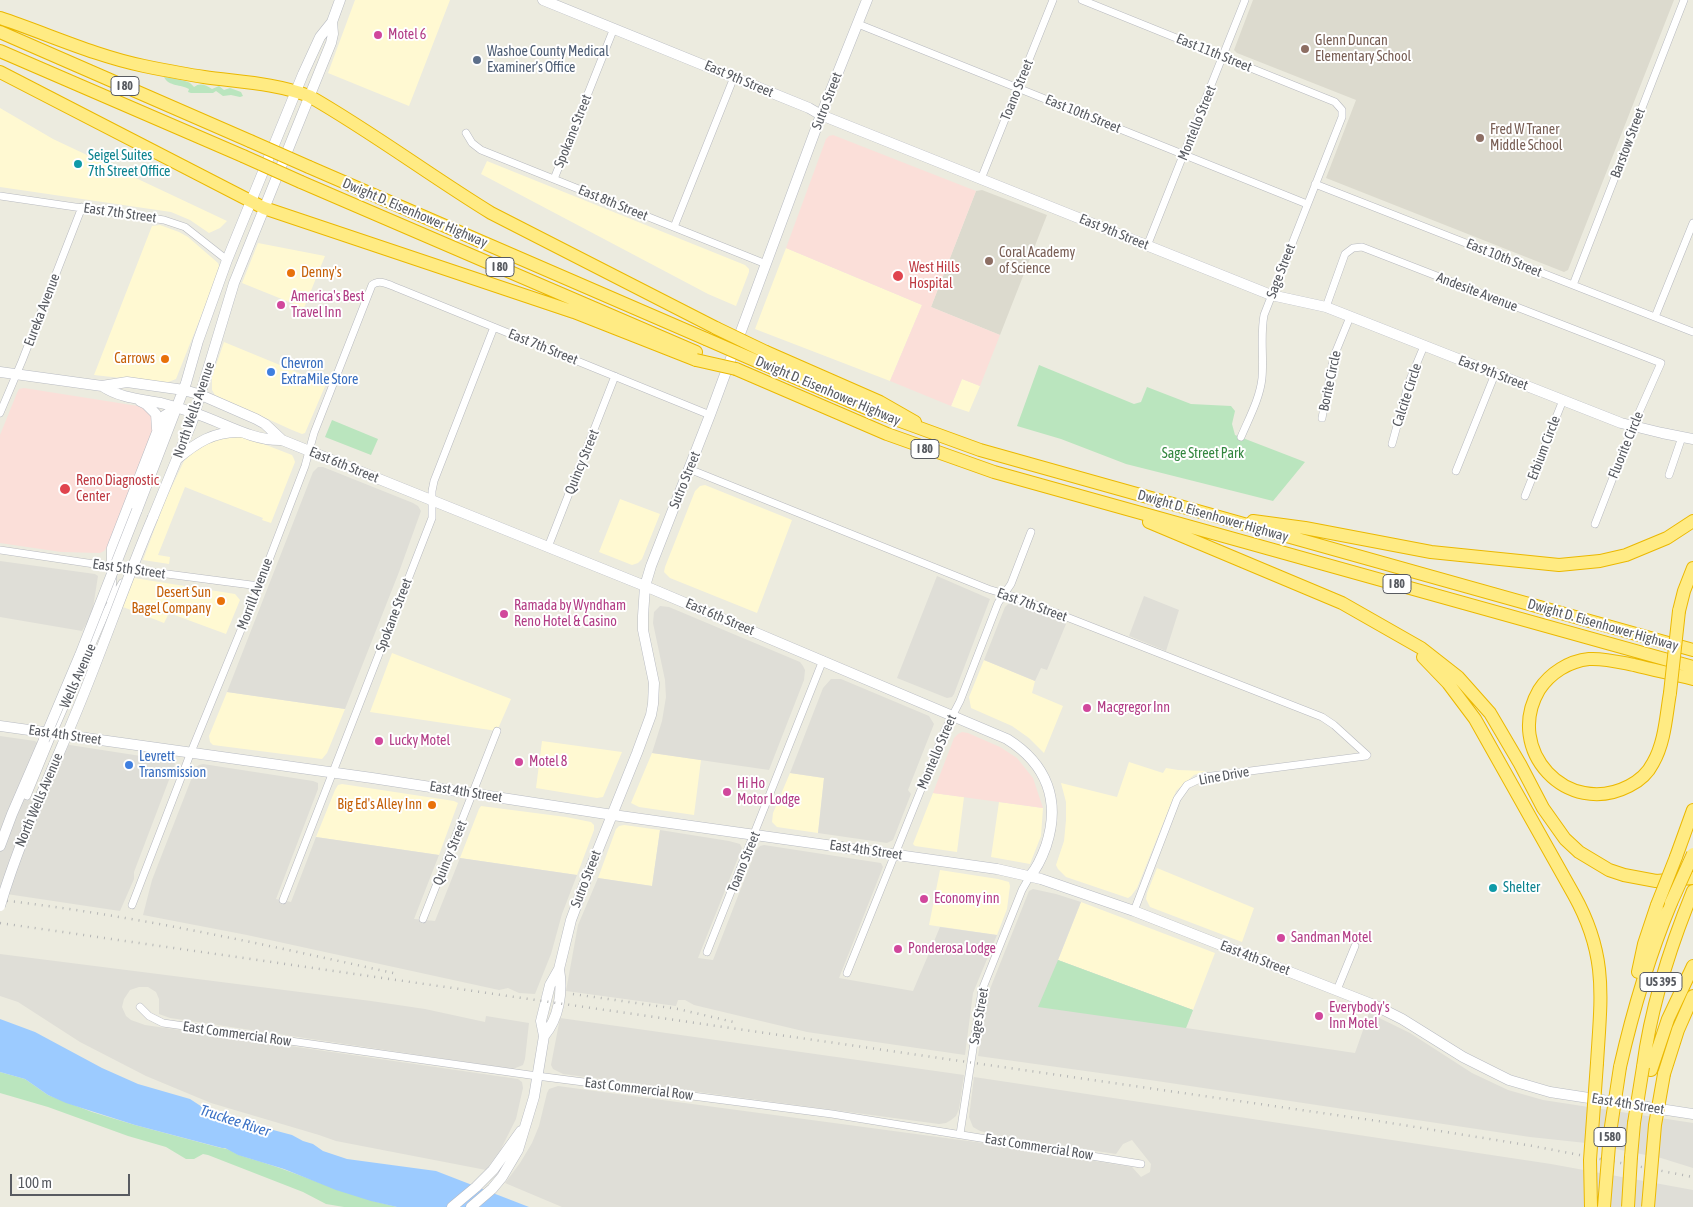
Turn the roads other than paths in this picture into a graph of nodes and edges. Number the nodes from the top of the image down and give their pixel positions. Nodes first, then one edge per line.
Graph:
1 (340, 0) edge
2 (543, 0) edge
3 (868, 0) edge
4 (1053, 0) edge
5 (1082, 0) edge
6 (1245, 0) edge
7 (1684, 0) edge
8 (0, 18) edge
9 (332, 22) junction
10 (858, 24) junction
11 (614, 28) junction
12 (0, 32) edge
13 (0, 51) edge
14 (1223, 56) junction
15 (0, 72) edge
16 (734, 77) junction
17 (1018, 88) junction
18 (296, 91) junction
19 (309, 96) junction
20 (1342, 110) joint
21 (821, 115) junction
22 (466, 133) dead end
23 (1184, 154) junction
24 (554, 179) junction
25 (981, 179) junction
26 (1315, 184) junction
27 (0, 196) edge
28 (251, 202) junction
29 (1307, 204) junction
30 (82, 207) junction
31 (264, 208) junction
32 (1693, 223) edge
33 (674, 227) junction
34 (1147, 246) junction
35 (227, 260) junction
36 (766, 264) junction
37 (375, 282) joint
38 (1573, 285) junction
39 (1271, 295) junction
40 (1326, 307) junction
41 (1350, 317) junction
42 (1655, 317) junction
43 (494, 327) junction
44 (1693, 332) edge
45 (1424, 346) junction
46 (698, 357) junction
47 (764, 358) junction
48 (1660, 366) joint
49 (0, 372) edge
50 (16, 374) junction
51 (1495, 374) junction
52 (615, 376) junction
53 (102, 386) junction
54 (184, 390) junction
55 (200, 395) junction
56 (136, 399) junction
57 (1563, 400) junction
58 (177, 408) junction
59 (0, 412) edge
60 (195, 413) junction
61 (710, 415) junction
62 (1322, 418) dead end
63 (1633, 426) junction
64 (157, 432) junction
65 (246, 433) junction
66 (1241, 437) dead end
67 (1688, 438) edge
68 (282, 440) junction
69 (1392, 444) dead end
70 (308, 451) junction
71 (176, 460) junction
72 (689, 469) junction
73 (1456, 471) dead end
74 (1669, 474) dead end
75 (1525, 496) dead end
76 (433, 501) junction
77 (1102, 502) junction
78 (1225, 520) junction
79 (1693, 522) edge
80 (1595, 524) dead end
81 (1031, 532) dead end
82 (548, 547) junction
83 (0, 550) edge
84 (112, 567) junction
85 (1693, 568) edge
86 (128, 569) junction
87 (259, 586) junction
88 (645, 586) junction
89 (1004, 594) junction
90 (106, 612) junction
91 (1396, 635) junction
92 (1693, 650) edge
93 (823, 660) junction
94 (1693, 667) edge
95 (1693, 679) edge
96 (952, 715) junction
97 (0, 726) edge
98 (497, 731) dead end
99 (53, 733) junction
100 (191, 752) junction
101 (1367, 754) joint
102 (333, 772) junction
103 (474, 792) junction
104 (27, 796) dead end
105 (1693, 810) edge
106 (613, 814) junction
107 (755, 834) junction
108 (0, 846) edge
109 (1693, 854) edge
110 (895, 855) junction
111 (1030, 876) junction
112 (1693, 878) edge
113 (1691, 895) edge
114 (282, 900) dead end
115 (132, 905) dead end
116 (0, 906) edge
117 (1134, 911) junction
118 (423, 918) dead end
119 (1354, 946) dead end
120 (707, 952) dead end
121 (1693, 966) edge
122 (847, 973) dead end
123 (1337, 990) junction
124 (1693, 996) edge
125 (140, 1007) dead end
126 (1631, 1019) junction
127 (1647, 1069) junction
128 (537, 1076) junction
129 (1693, 1114) edge
130 (523, 1128) junction
131 (960, 1134) junction
132 (1141, 1164) dead end
133 (452, 1207) edge
134 (471, 1207) edge
135 (1591, 1207) edge
136 (1604, 1207) edge
137 (1628, 1207) edge
138 (1648, 1207) edge

1 - 9 main road, North Wells Avenue
2 - 11 main road, East 9th Street
3 - 10 main road, Sutro Street
4 - 17 street, Toano Street
5 - 14 street, East 11th Street
6 - 14 street, Montello Street
7 - 38 street, Barstow Street
8 - 18 highway
9 - 18 main road, North Wells Avenue
9 - 19 main road, North Wells Avenue
10 - 17 street, East 10th Street
10 - 21 main road, Sutro Street
11 - 16 main road, East 9th Street
11 - 24 street, Spokane Street
12 - 47 highway, Dwight D. Eisenhower Highway / I 80, bridge
13 - 46 highway, Dwight D. Eisenhower Highway / I 80, bridge
14 - 20 street, East 11th Street
14 - 23 street, Montello Street
15 - 28 highway
16 - 21 main road, East 9th Street
16 - 33 street
17 - 23 street, East 10th Street
17 - 25 street, Toano Street
18 - 19 highway
18 - 28 main road, North Wells Avenue
19 - 31 main road, North Wells Avenue
19 - 47 highway, bridge
20 - 26 street, Sage Street
21 - 25 main road, East 9th Street
21 - 36 main road, Sutro Street
22 - 24 street, East 8th Street
23 - 29 street, East 10th Street
23 - 34 street, Montello Street
24 - 33 street, East 8th Street
25 - 34 main road, East 9th Street
26 - 29 street, Sage Street
26 - 38 street, East 10th Street
27 - 30 street, East 7th Street
28 - 31 highway
28 - 35 main road, North Wells Avenue
29 - 39 street, Sage Street
30 - 35 street, East 7th Street
30 - 50 street, Eureka Avenue
31 - 46 highway
31 - 55 main road, North Wells Avenue
32 - 42 street
33 - 36 street, East 8th Street
34 - 39 main road, East 9th Street
35 - 54 main road, North Wells Avenue
36 - 61 main road, Sutro Street
37 - 43 street, East 7th Street
37 - 70 street, Morrill Avenue
38 - 42 street, East 10th Street
39 - 40 main road, East 9th Street
39 - 66 street, Sage Street
40 - 41 main road, East 9th Street
40 - 48 street, Andesite Avenue
41 - 45 main road, East 9th Street
41 - 62 street, Borite Circle
42 - 44 street, East 10th Street
43 - 52 street, East 7th Street
43 - 76 street, Spokane Street
45 - 51 main road, East 9th Street
45 - 69 street, Calcite Circle
46 - 77 highway, Dwight D. Eisenhower Highway / I 80, bridge
47 - 78 highway, Dwight D. Eisenhower Highway / I 80
48 - 63 street, Fluorite Circle
49 - 50 main road, East 6th Street
50 - 53 main road, East 6th Street
50 - 59 street, Eureka Avenue
51 - 57 main road, East 9th Street
51 - 73 street
52 - 61 street, East 7th Street
52 - 82 street, Quincy Street
53 - 54 main road, East 6th Street
53 - 56 main road, East 6th Street
54 - 55 main road, East 6th Street
54 - 58 main road, North Wells Avenue
55 - 60 main road, North Wells Avenue
55 - 68 main road, East 6th Street
56 - 58 main road, East 6th Street
56 - 64 main road
57 - 63 main road, East 9th Street
57 - 75 street, Erbium Circle
58 - 60 main road, East 6th Street
58 - 64 main road
58 - 108 main road, North Wells Avenue, bridge
60 - 65 main road, East 6th Street
60 - 71 main road, North Wells Avenue
61 - 72 main road, Sutro Street
63 - 67 main road, East 9th Street
63 - 80 street, Fluorite Circle
64 - 84 main road
65 - 68 main road, East 6th Street
65 - 71 main road
67 - 74 street
68 - 70 main road, East 6th Street
70 - 76 main road, East 6th Street
70 - 87 street, Morrill Avenue
71 - 116 main road, North Wells Avenue, bridge
72 - 88 main road, Sutro Street
72 - 89 street, East 7th Street
76 - 82 main road, East 6th Street
76 - 102 street, Spokane Street
77 - 91 highway
77 - 94 highway, Dwight D. Eisenhower Highway / I 80
78 - 79 highway
78 - 92 highway, Dwight D. Eisenhower Highway / I 80
81 - 89 street, Montello Street
82 - 88 main road, East 6th Street
83 - 84 street, East 5th Street
84 - 86 street, East 5th Street
84 - 90 street, Wells Avenue
85 - 95 highway, bridge
86 - 87 street, East 5th Street
86 - 90 street, Wells Avenue
87 - 100 street, Morrill Avenue
88 - 93 main road, East 6th Street
88 - 106 main road, Sutro Street
89 - 96 street, Montello Street
89 - 101 street, East 7th Street
90 - 99 street, Wells Avenue
91 - 112 highway
91 - 135 highway, bridge
93 - 96 main road, East 6th Street
93 - 107 street, Toano Street
96 - 110 street, Montello Street
96 - 111 main road, East 6th Street
97 - 99 main road, East 4th Street
98 - 103 street, Quincy Street
99 - 100 main road, East 4th Street
99 - 104 street, Wells Avenue
100 - 102 main road, East 4th Street
100 - 115 street, Morrill Avenue
101 - 117 street, Line Drive
102 - 103 main road, East 4th Street
102 - 114 street, Spokane Street
103 - 106 main road, East 4th Street
103 - 118 street, Quincy Street
105 - 126 highway, bridge
106 - 107 main road, East 4th Street
106 - 128 main road, Sutro Street
107 - 110 main road, East 4th Street
107 - 120 street, Toano Street
109 - 126 highway, US 395, bridge
110 - 111 main road, East 4th Street
110 - 122 street, Montello Street
111 - 117 main road, East 4th Street
111 - 131 street, Sage Street
113 - 127 highway, US 395
117 - 123 main road, East 4th Street
119 - 123 street
121 - 127 highway
123 - 129 main road, East 4th Street
124 - 138 highway, bridge
125 - 128 street, East Commercial Row
126 - 136 highway, I 580, bridge
127 - 137 highway, I 580, bridge
128 - 130 main road, Sutro Street
128 - 131 street, East Commercial Row
130 - 133 main road, Sutro Street
130 - 134 main road, Sutro Street
131 - 132 street, East Commercial Row

